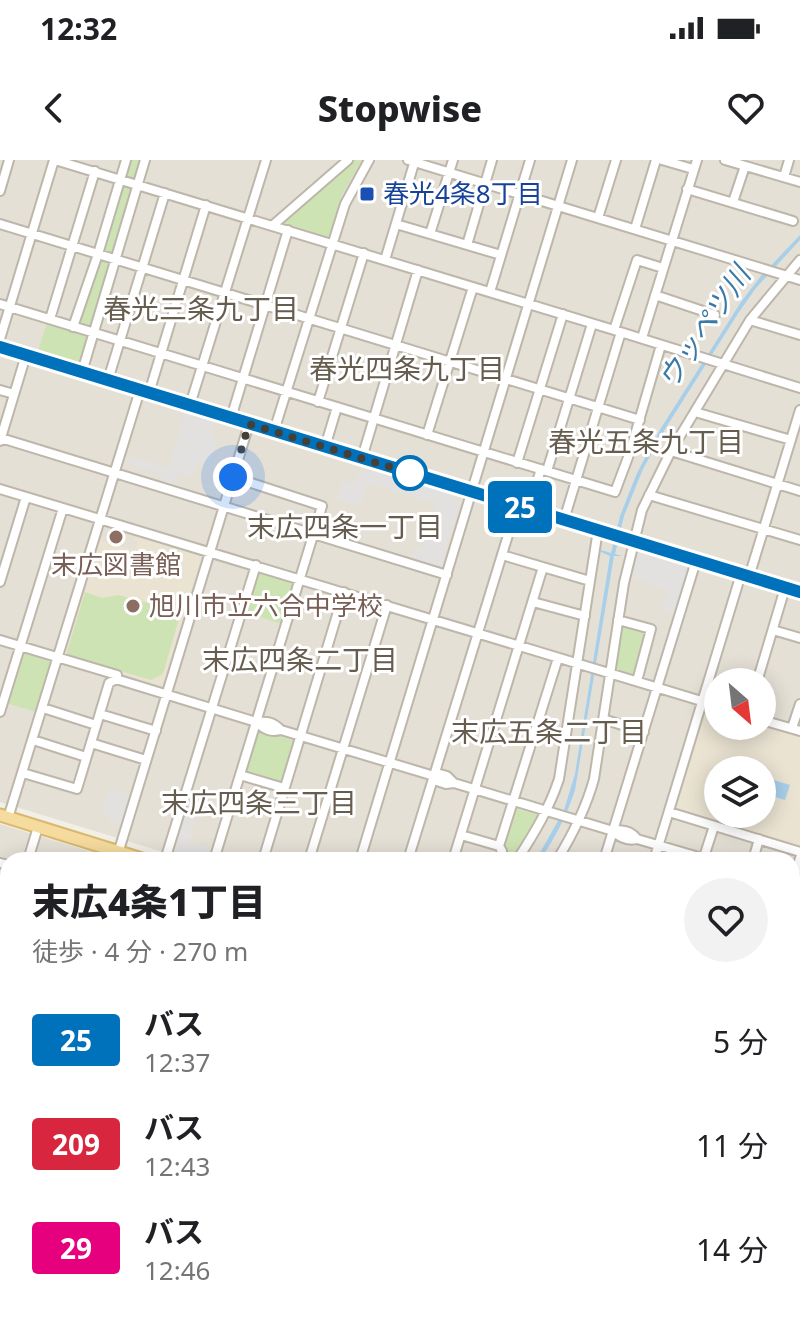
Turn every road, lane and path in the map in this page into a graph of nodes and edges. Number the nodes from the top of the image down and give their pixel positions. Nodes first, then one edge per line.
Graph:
1 (9, 160) edge
2 (55, 160) edge
3 (126, 160) edge
4 (145, 160) edge
5 (266, 160) edge
6 (348, 160) edge
7 (369, 160) edge
8 (453, 160) edge
9 (492, 160) edge
10 (530, 160) edge
11 (572, 160) edge
12 (616, 160) edge
13 (656, 160) edge
14 (662, 160) edge
15 (725, 160) edge
16 (789, 160) edge
17 (413, 161) edge
18 (744, 164) edge
19 (695, 165) edge
20 (95, 171) junction
21 (449, 173) junction
22 (784, 177) junction
23 (120, 180) junction
24 (800, 182) edge
25 (485, 184) junction
26 (138, 185) junction
27 (687, 189) junction
28 (0, 191) edge
29 (165, 193) junction
30 (520, 194) junction
31 (733, 202) junction
32 (206, 205) junction
33 (559, 205) junction
34 (248, 218) junction
35 (598, 218) junction
36 (793, 221) dead end
37 (0, 224) edge
38 (396, 224) junction
39 (272, 226) junction
40 (635, 229) junction
41 (288, 230) junction
42 (32, 234) junction
43 (430, 234) junction
44 (672, 241) junction
45 (332, 244) junction
46 (467, 245) junction
47 (72, 246) junction
48 (364, 253) junction
49 (98, 254) junction
50 (501, 255) junction
51 (116, 259) junction
52 (385, 260) junction
53 (800, 260) edge
54 (143, 267) junction
55 (663, 268) junction
56 (418, 270) junction
57 (783, 274) junction
58 (183, 280) junction
59 (800, 280) edge
60 (473, 287) junction
61 (490, 292) junction
62 (225, 293) junction
63 (655, 295) junction
64 (528, 304) junction
65 (5, 305) edge
66 (266, 305) junction
67 (563, 314) junction
68 (715, 315) dead end
69 (309, 318) junction
70 (50, 319) junction
71 (750, 320) junction
72 (592, 324) junction
73 (73, 327) junction
74 (341, 327) junction
75 (618, 331) junction
76 (94, 333) junction
77 (800, 335) edge
78 (642, 338) junction
79 (0, 339) edge
80 (120, 340) junction
81 (396, 344) junction
82 (661, 345) junction
83 (0, 347) edge
84 (161, 353) junction
85 (26, 355) junction
86 (451, 361) junction
87 (721, 363) junction
88 (202, 366) junction
89 (82, 372) junction
90 (505, 378) junction
91 (243, 379) junction
92 (108, 380) junction
93 (800, 388) edge
94 (0, 390) edge
95 (541, 390) junction
96 (145, 391) junction
97 (286, 392) junction
98 (14, 394) junction
99 (570, 399) junction
100 (318, 402) junction
101 (190, 405) junction
102 (337, 407) junction
103 (598, 408) junction
104 (800, 410) edge
105 (695, 412) junction
106 (231, 418) junction
107 (373, 418) junction
108 (640, 420) junction
109 (249, 424) junction
110 (274, 431) junction
111 (427, 435) junction
112 (0, 440) edge
113 (791, 440) junction
114 (325, 447) junction
115 (483, 451) junction
116 (671, 451) junction
117 (788, 452) junction
118 (800, 455) edge
119 (362, 458) junction
120 (517, 463) junction
121 (544, 470) junction
122 (115, 473) junction
123 (233, 477) junction
124 (575, 480) junction
125 (778, 484) junction
126 (0, 489) edge
127 (800, 491) edge
128 (471, 492) junction
129 (649, 495) junction
130 (26, 497) junction
131 (517, 506) junction
132 (224, 507) junction
133 (63, 508) junction
134 (528, 510) junction
135 (100, 519) junction
136 (564, 520) junction
137 (764, 528) junction
138 (601, 532) junction
139 (313, 534) junction
140 (630, 540) junction
141 (800, 540) edge
142 (210, 552) junction
143 (502, 555) junction
144 (696, 561) junction
145 (256, 565) junction
146 (543, 567) junction
147 (447, 575) junction
148 (745, 576) junction
149 (300, 578) junction
150 (590, 581) junction
151 (0, 582) edge
152 (785, 588) junction
153 (344, 592) junction
154 (800, 592) edge
155 (533, 602) junction
156 (387, 605) junction
157 (585, 616) junction
158 (433, 619) junction
159 (618, 620) junction
160 (773, 630) junction
161 (478, 633) junction
162 (800, 638) edge
163 (0, 640) edge
164 (20, 645) junction
165 (520, 646) junction
166 (59, 657) junction
167 (558, 658) junction
168 (580, 664) junction
169 (761, 668) edge
170 (607, 672) junction
171 (116, 679) junction
172 (637, 681) junction
173 (657, 687) junction
174 (166, 695) junction
175 (702, 701) junction
176 (800, 704) edge
177 (43, 708) junction
178 (212, 709) junction
179 (0, 712) edge
180 (100, 714) junction
181 (603, 719) junction
182 (256, 722) junction
183 (776, 724) edge
184 (96, 725) junction
185 (796, 730) edge
186 (156, 731) junction
187 (644, 732) junction
188 (300, 735) junction
189 (33, 740) junction
190 (91, 743) junction
191 (343, 749) junction
192 (86, 757) junction
193 (146, 760) junction
194 (389, 763) junction
195 (23, 773) junction
196 (240, 775) junction
197 (434, 776) junction
198 (284, 788) junction
199 (475, 789) junction
200 (514, 801) junction
201 (548, 812) junction
202 (669, 812) junction
203 (4, 817) edge
204 (576, 820) junction
205 (704, 823) edge
206 (38, 827) junction
207 (713, 828) edge
208 (721, 828) edge
209 (613, 831) junction
210 (461, 835) junction
211 (759, 839) junction
212 (658, 845) junction
213 (499, 846) junction
214 (30, 852) edge
215 (106, 852) edge
216 (118, 852) edge
217 (167, 852) edge
218 (216, 852) edge
219 (265, 852) edge
220 (311, 852) edge
221 (362, 852) edge
222 (410, 852) edge
223 (456, 852) edge
224 (502, 852) edge
225 (522, 852) edge
226 (561, 852) edge
227 (606, 852) edge
228 (656, 852) edge
229 (680, 852) edge
230 (707, 852) edge
231 (755, 852) edge
232 (800, 852) edge

1 - 28 street
2 - 20 street
2 - 42 street
3 - 23 street
4 - 26 street
5 - 34 street
6 - 39 street
7 - 45 street
8 - 21 street
9 - 25 street
10 - 30 street
11 - 33 street
12 - 35 street
13 - 40 street
14 - 19 street
15 - 18 street
16 - 22 street
17 - 21 street
17 - 38 street
18 - 22 street
18 - 31 street
19 - 27 street
20 - 23 street
20 - 47 street
21 - 25 street
21 - 43 street
22 - 24 street
23 - 26 street
23 - 49 street
25 - 30 street
25 - 46 street
26 - 29 street
26 - 51 street
27 - 31 street
27 - 44 street
29 - 32 street
29 - 54 street
30 - 33 street
30 - 50 street
31 - 36 street
32 - 34 street
32 - 58 street
33 - 35 street
33 - 64 street
34 - 39 street
34 - 62 street
35 - 40 street
37 - 42 street
38 - 43 street
38 - 52 street
39 - 41 street
40 - 44 street
41 - 45 street
41 - 66 street
42 - 47 street
42 - 65 street
43 - 46 street
44 - 55 street
44 - 57 street
45 - 48 street
45 - 69 street
46 - 50 street
47 - 49 street
47 - 70 street
48 - 52 street
48 - 74 street
49 - 51 street
49 - 73 street
50 - 61 street
51 - 54 street
51 - 76 street
52 - 56 street
53 - 57 street
54 - 58 street
54 - 80 street
55 - 63 street
55 - 75 street
56 - 60 street
56 - 81 street
57 - 59 street
57 - 71 street
58 - 62 street
58 - 84 street
60 - 61 street
60 - 86 street
61 - 64 street
62 - 66 street
62 - 88 street
63 - 68 street
63 - 78 street
64 - 67 street
64 - 90 street
65 - 70 street
65 - 79 street
66 - 69 street
66 - 91 street
67 - 72 street
67 - 95 street
69 - 74 street
69 - 97 street
70 - 73 street
71 - 77 street
71 - 87 street
72 - 75 street
72 - 99 street
73 - 76 street
74 - 81 street
74 - 100 street
75 - 78 street
75 - 103 street
76 - 80 street
76 - 89 street
78 - 82 street
80 - 84 street
80 - 92 street
81 - 86 street
81 - 107 street
82 - 87 street
82 - 108 street
83 - 85 street
84 - 88 street
84 - 96 street
85 - 89 street
85 - 98 street
86 - 90 street
86 - 111 street
87 - 93 street
87 - 105 street
88 - 91 street
88 - 101 street
89 - 92 street
90 - 95 street
90 - 115 street
91 - 97 street
91 - 106 street
92 - 96 street
94 - 98 street
95 - 99 street
95 - 120 street
96 - 101 street
96 - 122 street
97 - 100 street
97 - 110 street
98 - 112 street
99 - 103 street
99 - 121 street
100 - 102 street
101 - 106 street
102 - 107 street
102 - 114 street
103 - 108 street
103 - 124 street
104 - 113 street
105 - 113 street
105 - 116 street
106 - 109 street
107 - 111 street
107 - 119 street
108 - 124 street
109 - 110 street
109 - 123 street
110 - 114 street
111 - 115 street
112 - 122 street
113 - 117 street
114 - 119 street
115 - 120 street
115 - 128 street
116 - 125 street
116 - 129 street
117 - 118 street
117 - 125 street
119 - 128 street
120 - 121 street
121 - 124 street
121 - 134 street
122 - 132 street
122 - 135 street
123 - 132 street
123 - 139 street
124 - 136 street
125 - 127 street
125 - 137 street
126 - 130 street
128 - 131 street
128 - 147 street
129 - 137 street
129 - 140 street
130 - 133 street
130 - 151 street
131 - 134 street
131 - 143 street
132 - 139 street
132 - 142 street
133 - 135 street
133 - 164 street
134 - 136 street
135 - 142 street
135 - 166 street
136 - 138 street
137 - 141 street
137 - 148 street
138 - 140 street
138 - 150 street
139 - 147 street
139 - 149 street
140 - 144 street
140 - 159 street
142 - 145 street
142 - 174 street
143 - 146 street
143 - 161 street
144 - 148 street
144 - 173 street
145 - 149 street
145 - 178 street
146 - 150 street
146 - 155 street
147 - 158 street
148 - 152 street
148 - 175 street
149 - 153 street
149 - 182 street
150 - 157 street
152 - 154 street
152 - 160 street
153 - 156 street
153 - 188 street
155 - 157 street
155 - 165 street
156 - 158 street
156 - 191 street
157 - 168 street
158 - 161 street
158 - 194 street
159 - 170 street
159 - 172 street
160 - 162 street
160 - 169 street
161 - 165 street
161 - 197 street
163 - 164 street
164 - 166 street
164 - 179 street
165 - 167 street
165 - 199 street
166 - 171 street
166 - 177 street
167 - 168 street
167 - 200 street
168 - 170 street
168 - 201 street
170 - 172 street
170 - 181 street
171 - 174 street
171 - 180 street
172 - 173 street
173 - 175 street
173 - 187 street
174 - 178 street
174 - 186 street
175 - 202 street
176 - 185 street
177 - 184 street
177 - 189 street
178 - 182 street
178 - 217 street
180 - 184 street
180 - 186 street
181 - 187 street
181 - 204 street
182 - 188 street
182 - 196 street
183 - 185 street
184 - 190 street
186 - 193 street
187 - 209 street
188 - 191 street
188 - 198 street
189 - 192 street
189 - 195 street
190 - 192 street
190 - 193 street
191 - 194 street
191 - 220 street
192 - 195 street
193 - 216 street
194 - 197 street
194 - 221 street
195 - 203 street
196 - 198 street
196 - 218 street
197 - 199 street
197 - 222 street
198 - 219 street
199 - 200 street
199 - 210 street
200 - 201 street
200 - 213 street
201 - 204 street
201 - 225 street
202 - 205 street
202 - 212 street
203 - 206 main road
204 - 209 street
204 - 226 street
206 - 214 street
206 - 215 main road
207 - 230 street
208 - 211 street
209 - 212 street
209 - 227 street
210 - 213 street
210 - 223 street
211 - 231 street
211 - 232 street
212 - 228 street
212 - 229 street
213 - 224 street

